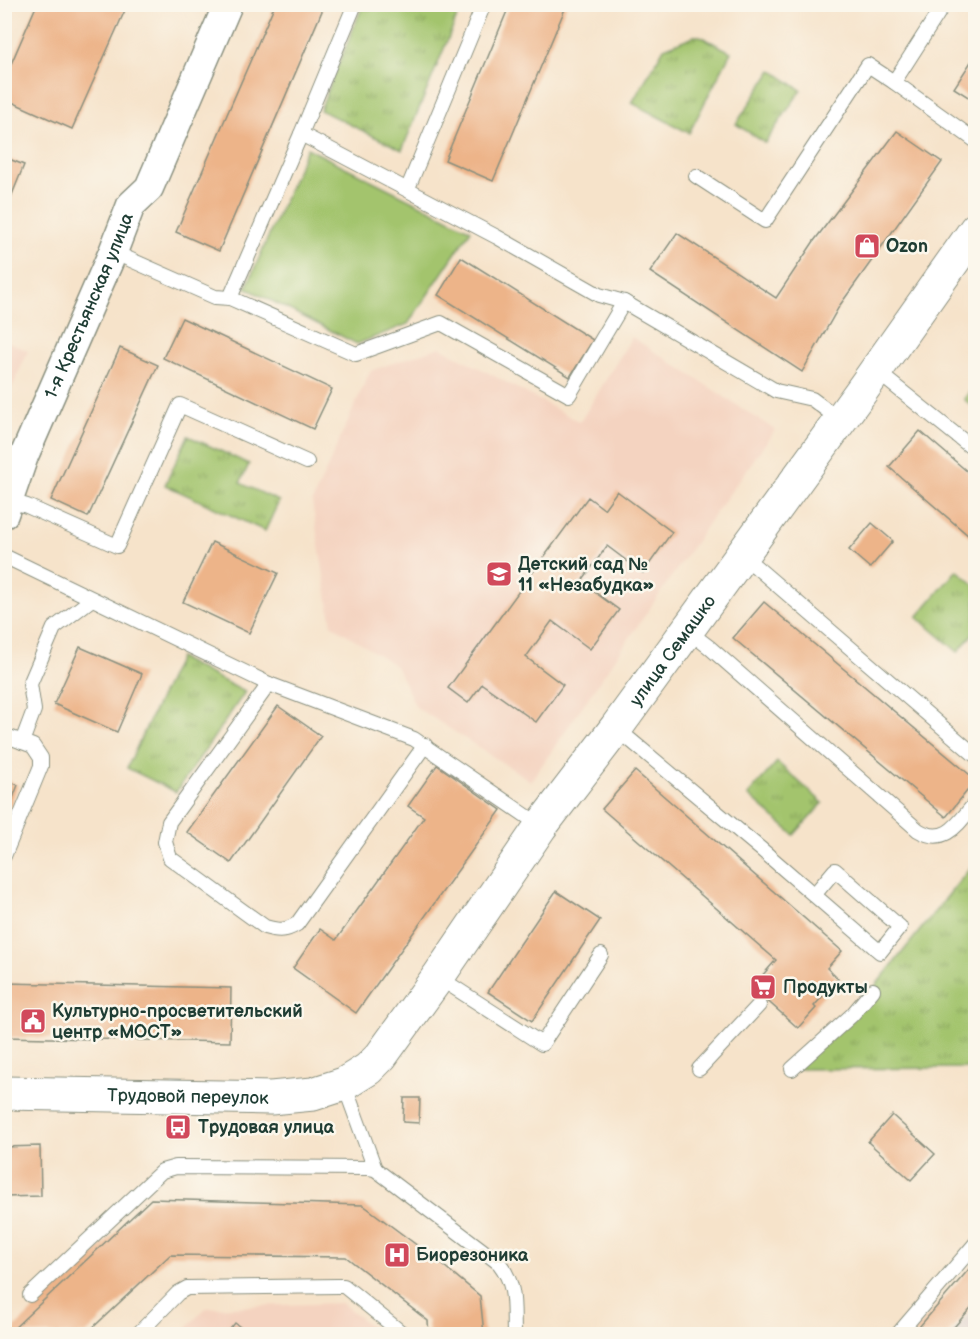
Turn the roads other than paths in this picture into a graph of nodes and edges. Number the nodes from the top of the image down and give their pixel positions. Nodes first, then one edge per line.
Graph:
1 (228, 4) edge
2 (355, 4) edge
3 (484, 4) edge
4 (944, 4) edge
5 (894, 82) junction
6 (301, 134) junction
7 (975, 141) edge
8 (696, 176) dead end
9 (408, 188) junction
10 (973, 238) edge
11 (113, 252) junction
12 (230, 298) junction
13 (624, 302) junction
14 (876, 370) junction
15 (840, 420) junction
16 (975, 451) edge
17 (307, 462) dead end
18 (7, 508) edge
19 (741, 554) junction
20 (4, 556) edge
21 (92, 599) junction
22 (686, 629) junction
23 (269, 684) junction
24 (616, 728) junction
25 (4, 735) edge
26 (22, 742) junction
27 (425, 745) junction
28 (975, 756) edge
29 (975, 802) edge
30 (541, 826) junction
31 (4, 856) edge
32 (814, 895) junction
33 (601, 955) dead end
34 (438, 977) junction
35 (873, 990) dead end
36 (759, 1005) dead end
37 (699, 1069) dead end
38 (792, 1069) dead end
39 (356, 1077) junction
40 (4, 1093) edge
41 (375, 1169) junction
42 (975, 1243) edge
43 (30, 1295) dead end
44 (138, 1335) edge
45 (403, 1335) edge
46 (514, 1335) edge
47 (898, 1335) edge

1 - 11 street, 1-я Крестьянская улица
2 - 6 lane
3 - 9 lane
4 - 5 lane
5 - 7 lane
5 - 8 lane
6 - 9 lane
6 - 12 lane
9 - 13 lane
10 - 14 main road, улица Семашко
11 - 12 lane
11 - 18 street, 1-я Крестьянская улица
12 - 13 lane
13 - 15 lane
14 - 15 main road, улица Семашко
14 - 16 lane
15 - 19 main road, улица Семашко
17 - 18 lane
19 - 22 main road, улица Семашко
19 - 28 lane
20 - 21 lane
21 - 23 lane
21 - 26 lane
22 - 24 main road, улица Семашко
22 - 29 lane
23 - 27 lane
23 - 27 lane
24 - 30 main road, улица Семашко
24 - 32 lane
25 - 26 lane
26 - 31 lane
27 - 30 lane
30 - 34 main road, улица Семашко
32 - 32 lane
33 - 34 lane
34 - 39 main road, улица Семашко
35 - 38 lane
36 - 37 lane
39 - 40 main road, Трудовой переулок
39 - 41 lane
41 - 43 lane
41 - 46 lane
42 - 47 lane
44 - 45 lane

